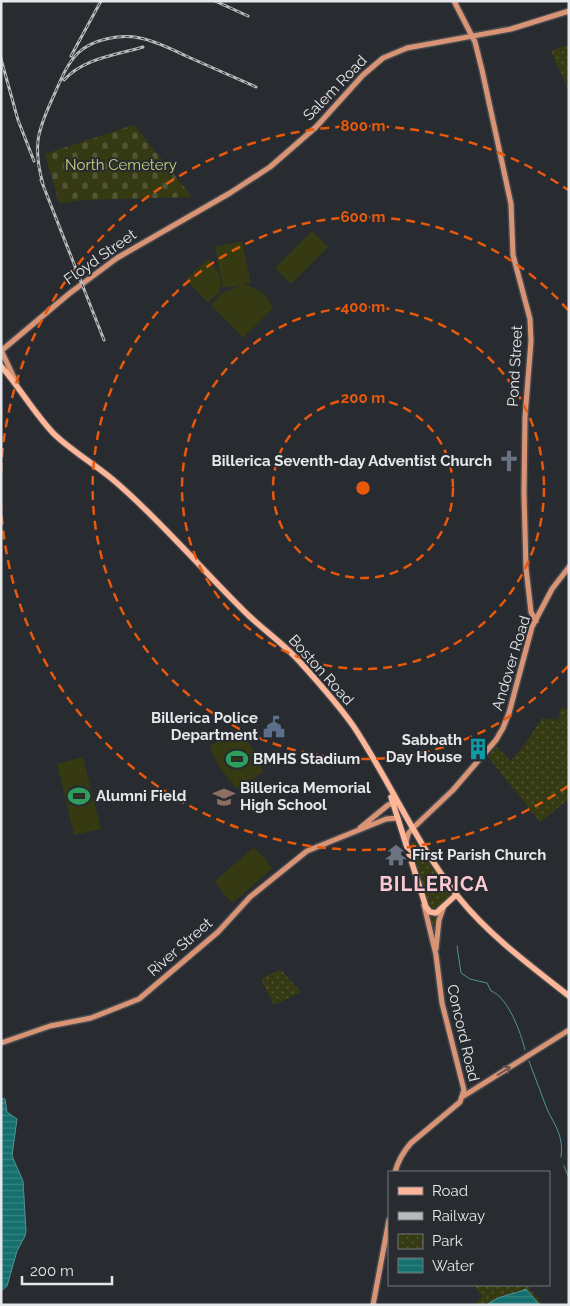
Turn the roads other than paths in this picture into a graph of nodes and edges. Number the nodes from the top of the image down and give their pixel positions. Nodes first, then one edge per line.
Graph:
1 (454, 1) edge
2 (569, 11) edge
3 (472, 37) junction
4 (223, 197) joint
5 (1, 342) edge
6 (10, 343) junction
7 (1, 351) edge
8 (1, 366) edge
9 (17, 384) junction
10 (569, 567) edge
11 (536, 621) junction
12 (395, 802) junction
13 (398, 818) junction
14 (412, 829) junction
15 (354, 833) junction
16 (419, 841) junction
17 (406, 843) junction
18 (456, 894) junction
19 (423, 902) junction
20 (444, 906) junction
21 (436, 955) junction
22 (569, 996) edge
23 (569, 1030) edge
24 (1, 1043) edge
25 (462, 1097) junction
26 (395, 1171) edge
27 (388, 1225) edge
28 (373, 1305) edge

1 - 3 main road, Pond Street
2 - 3 main road, Salem Road
3 - 4 main road, Salem Road
3 - 11 main road, Pond Street
4 - 6 main road, Floyd Street
5 - 6 main road
6 - 7 main road, Floyd Street
7 - 9 main road
8 - 9 main road, Boston Road
9 - 12 main road, Boston Road
10 - 11 main road, Andover Road
11 - 14 main road, Andover Road
12 - 13 main road, Concord Road
12 - 14 main road, Boston Road
12 - 15 main road, River Street
13 - 15 main road, River Street
13 - 17 main road, Concord Road
14 - 16 main road, Boston Road
14 - 17 main road
15 - 24 main road, River Street
16 - 17 main road
16 - 18 main road, Boston Road
17 - 19 main road, Concord Road
18 - 20 main road
18 - 22 main road, Boston Road
19 - 20 main road
19 - 21 main road, Concord Road
20 - 21 main road
21 - 25 main road, Concord Road
25 -> 23 main road
25 - 26 main road, Concord Road
27 - 28 main road

